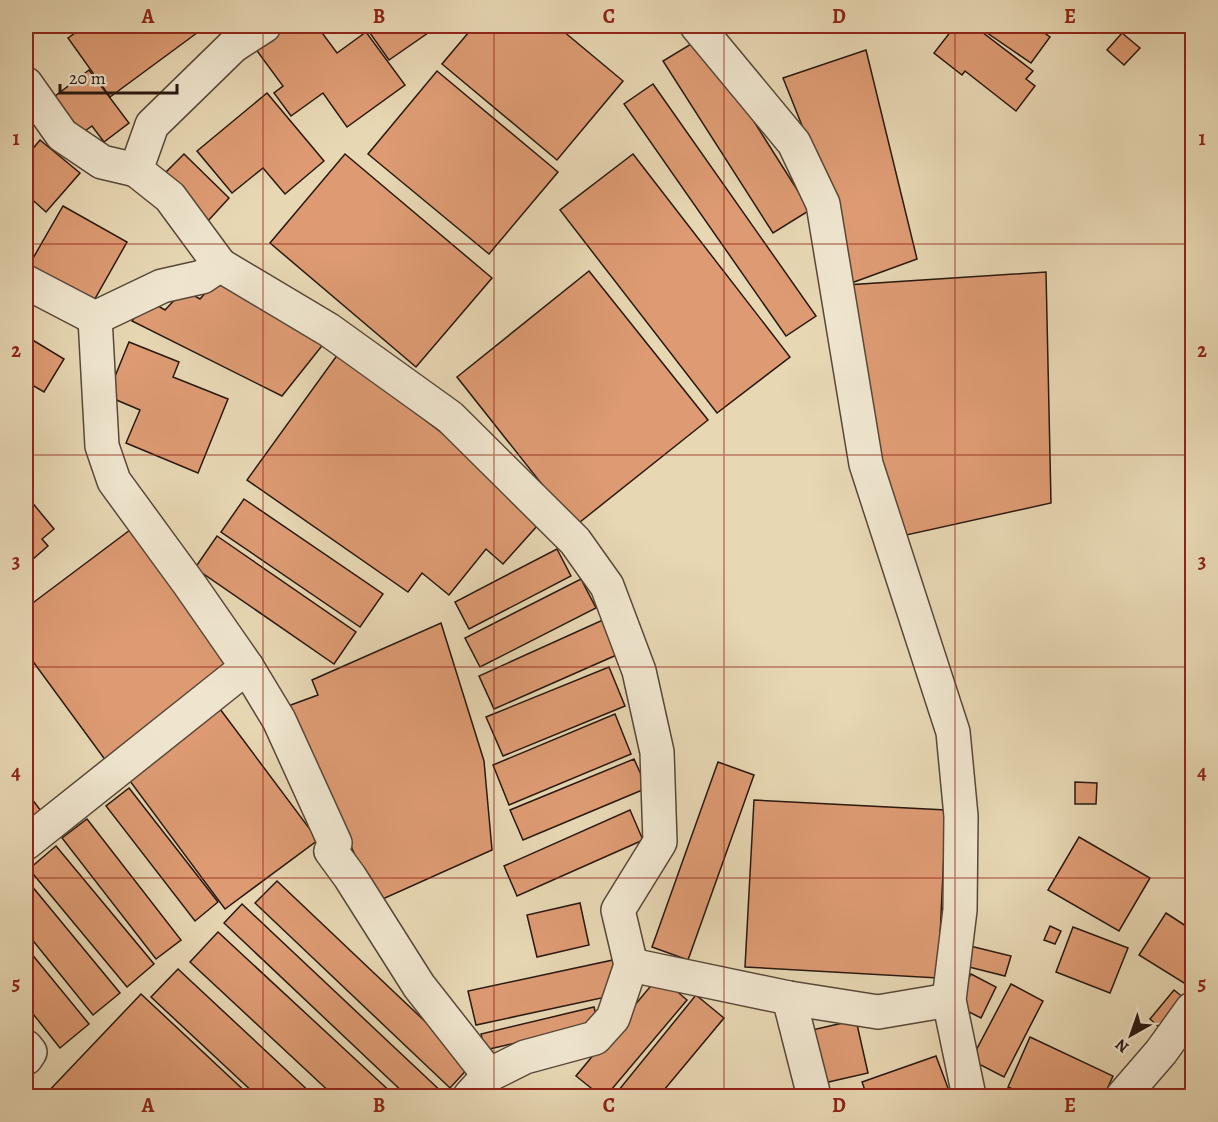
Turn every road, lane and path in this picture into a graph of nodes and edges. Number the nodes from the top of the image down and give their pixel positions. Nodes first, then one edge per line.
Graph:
1 (264, 26) edge
2 (697, 26) edge
3 (26, 84) edge
4 (136, 170) junction
5 (220, 264) junction
6 (26, 282) edge
7 (95, 318) junction
8 (247, 667) junction
9 (26, 843) edge
10 (631, 964) junction
11 (789, 998) junction
12 (949, 1000) junction
13 (1192, 1010) edge
14 (26, 1047) edge
15 (26, 1058) edge
16 (480, 1086) edge
17 (814, 1096) edge
18 (969, 1096) edge
19 (1123, 1096) edge

1 - 4 street
2 - 12 street
3 - 4 street
4 - 5 street
5 - 7 street
5 - 10 street
6 - 7 street
7 - 8 street
8 - 9 street
8 - 16 street
10 - 11 street
10 - 16 street
11 - 12 street
11 - 17 street
12 - 18 street
13 - 19 street
14 - 15 street

